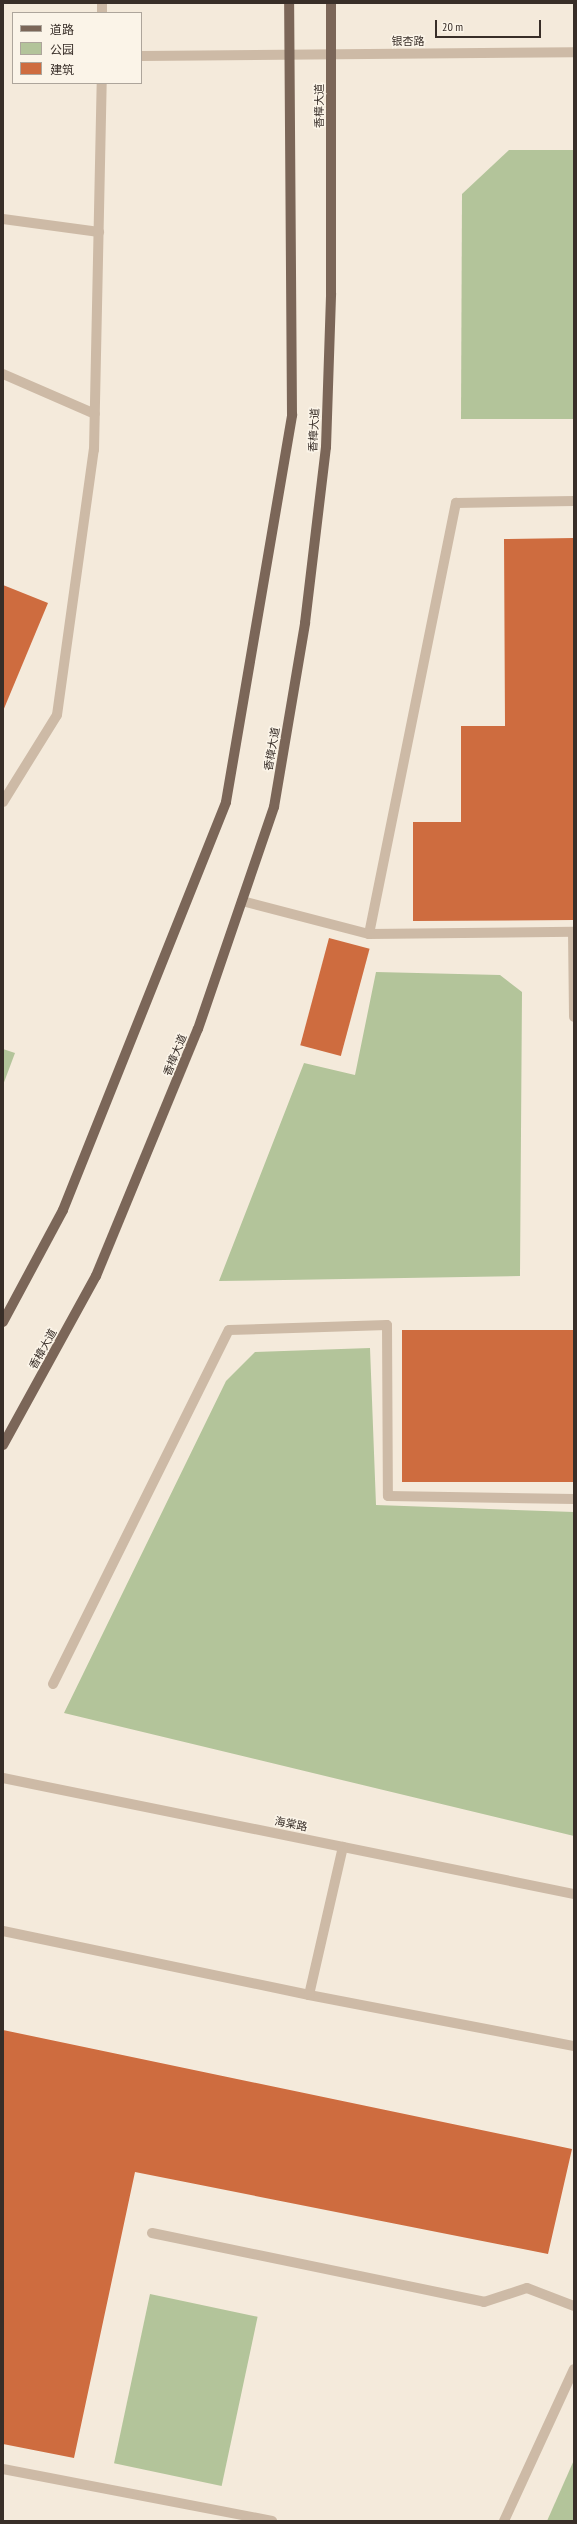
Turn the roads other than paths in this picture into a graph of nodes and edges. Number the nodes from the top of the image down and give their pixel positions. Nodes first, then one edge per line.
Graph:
1 (289, 3) edge
2 (331, 3) edge
3 (574, 52) edge
4 (289, 54) junction
5 (331, 54) junction
6 (142, 56) edge
7 (102, 84) edge
8 (3, 219) edge
9 (99, 232) junction
10 (3, 374) edge
11 (95, 414) junction
12 (574, 501) edge
13 (3, 802) edge
14 (242, 901) junction
15 (574, 932) edge
16 (370, 934) junction
17 (574, 1017) edge
18 (3, 1322) edge
19 (3, 1445) edge
20 (574, 1498) edge
21 (53, 1684) dead end
22 (3, 1778) edge
23 (343, 1847) junction
24 (574, 1894) edge
25 (3, 1931) edge
26 (309, 1995) junction
27 (574, 2046) edge
28 (152, 2233) dead end
29 (574, 2306) edge
30 (574, 2369) edge
31 (3, 2469) edge
32 (272, 2521) edge
33 (504, 2521) edge

1 - 4 main road, 香樟大道
2 - 5 main road, 香樟大道
3 - 5 street, 银杏路
4 - 5 street, 银杏路
4 - 6 street, 银杏路
4 - 18 main road, 香樟大道
5 - 14 main road, 香樟大道
7 - 9 street
8 - 9 street
9 - 11 street
10 - 11 street
11 - 13 street
12 - 16 street
14 - 16 street
14 - 19 main road, 香樟大道
15 - 16 street
15 - 17 street
20 - 21 street
22 - 23 street, 海棠路
23 - 24 street, 海棠路
23 - 26 street
25 - 26 street
26 - 27 street
28 - 29 street
30 - 33 street
31 - 32 street

